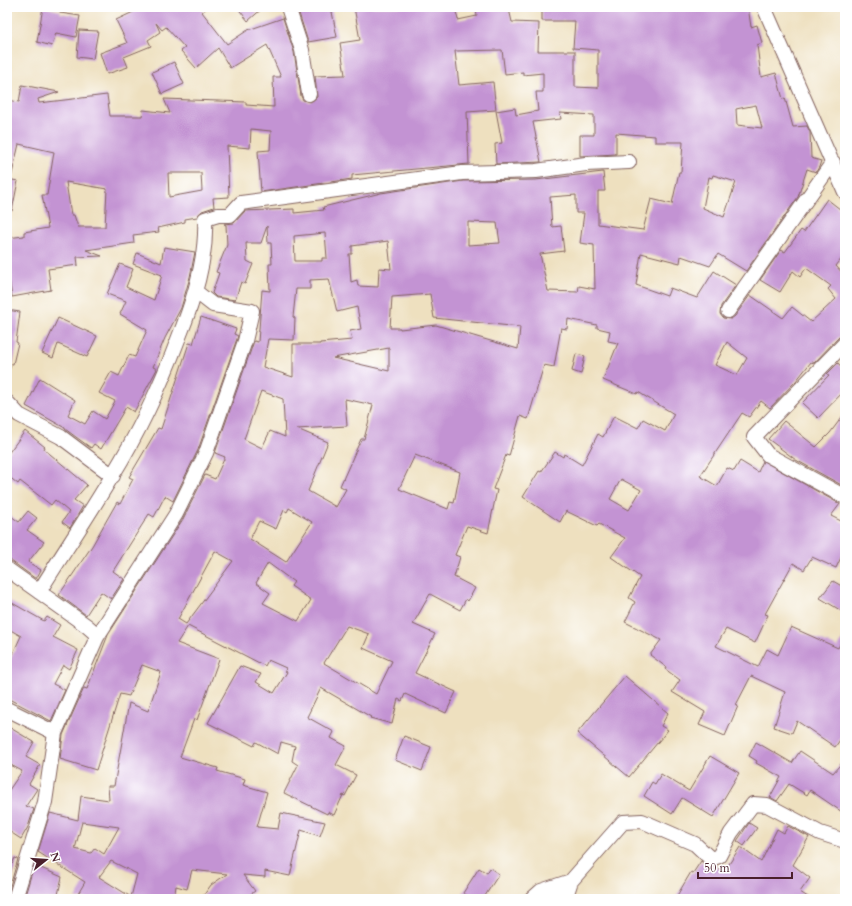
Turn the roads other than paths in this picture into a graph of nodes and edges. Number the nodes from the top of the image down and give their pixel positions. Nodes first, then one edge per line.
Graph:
1 (288, 7) edge
2 (764, 7) edge
3 (309, 94) dead end
4 (630, 162) dead end
5 (833, 162) junction
6 (845, 192) edge
7 (195, 292) junction
8 (728, 311) dead end
9 (845, 343) edge
10 (7, 402) edge
11 (113, 476) junction
12 (845, 497) edge
13 (7, 569) edge
14 (39, 592) junction
15 (97, 637) junction
16 (7, 709) edge
17 (55, 733) junction
18 (845, 840) edge
19 (571, 881) junction
20 (15, 899) edge
21 (532, 899) edge
22 (565, 899) edge

1 - 3 street
2 - 5 street
4 - 7 street
5 - 6 street
5 - 8 street
7 - 11 street
7 - 15 street
9 - 12 street
10 - 11 street
11 - 14 street
13 - 14 street
14 - 15 street
15 - 17 street
16 - 17 street
17 - 20 street
18 - 19 street
19 - 21 street
19 - 22 street

